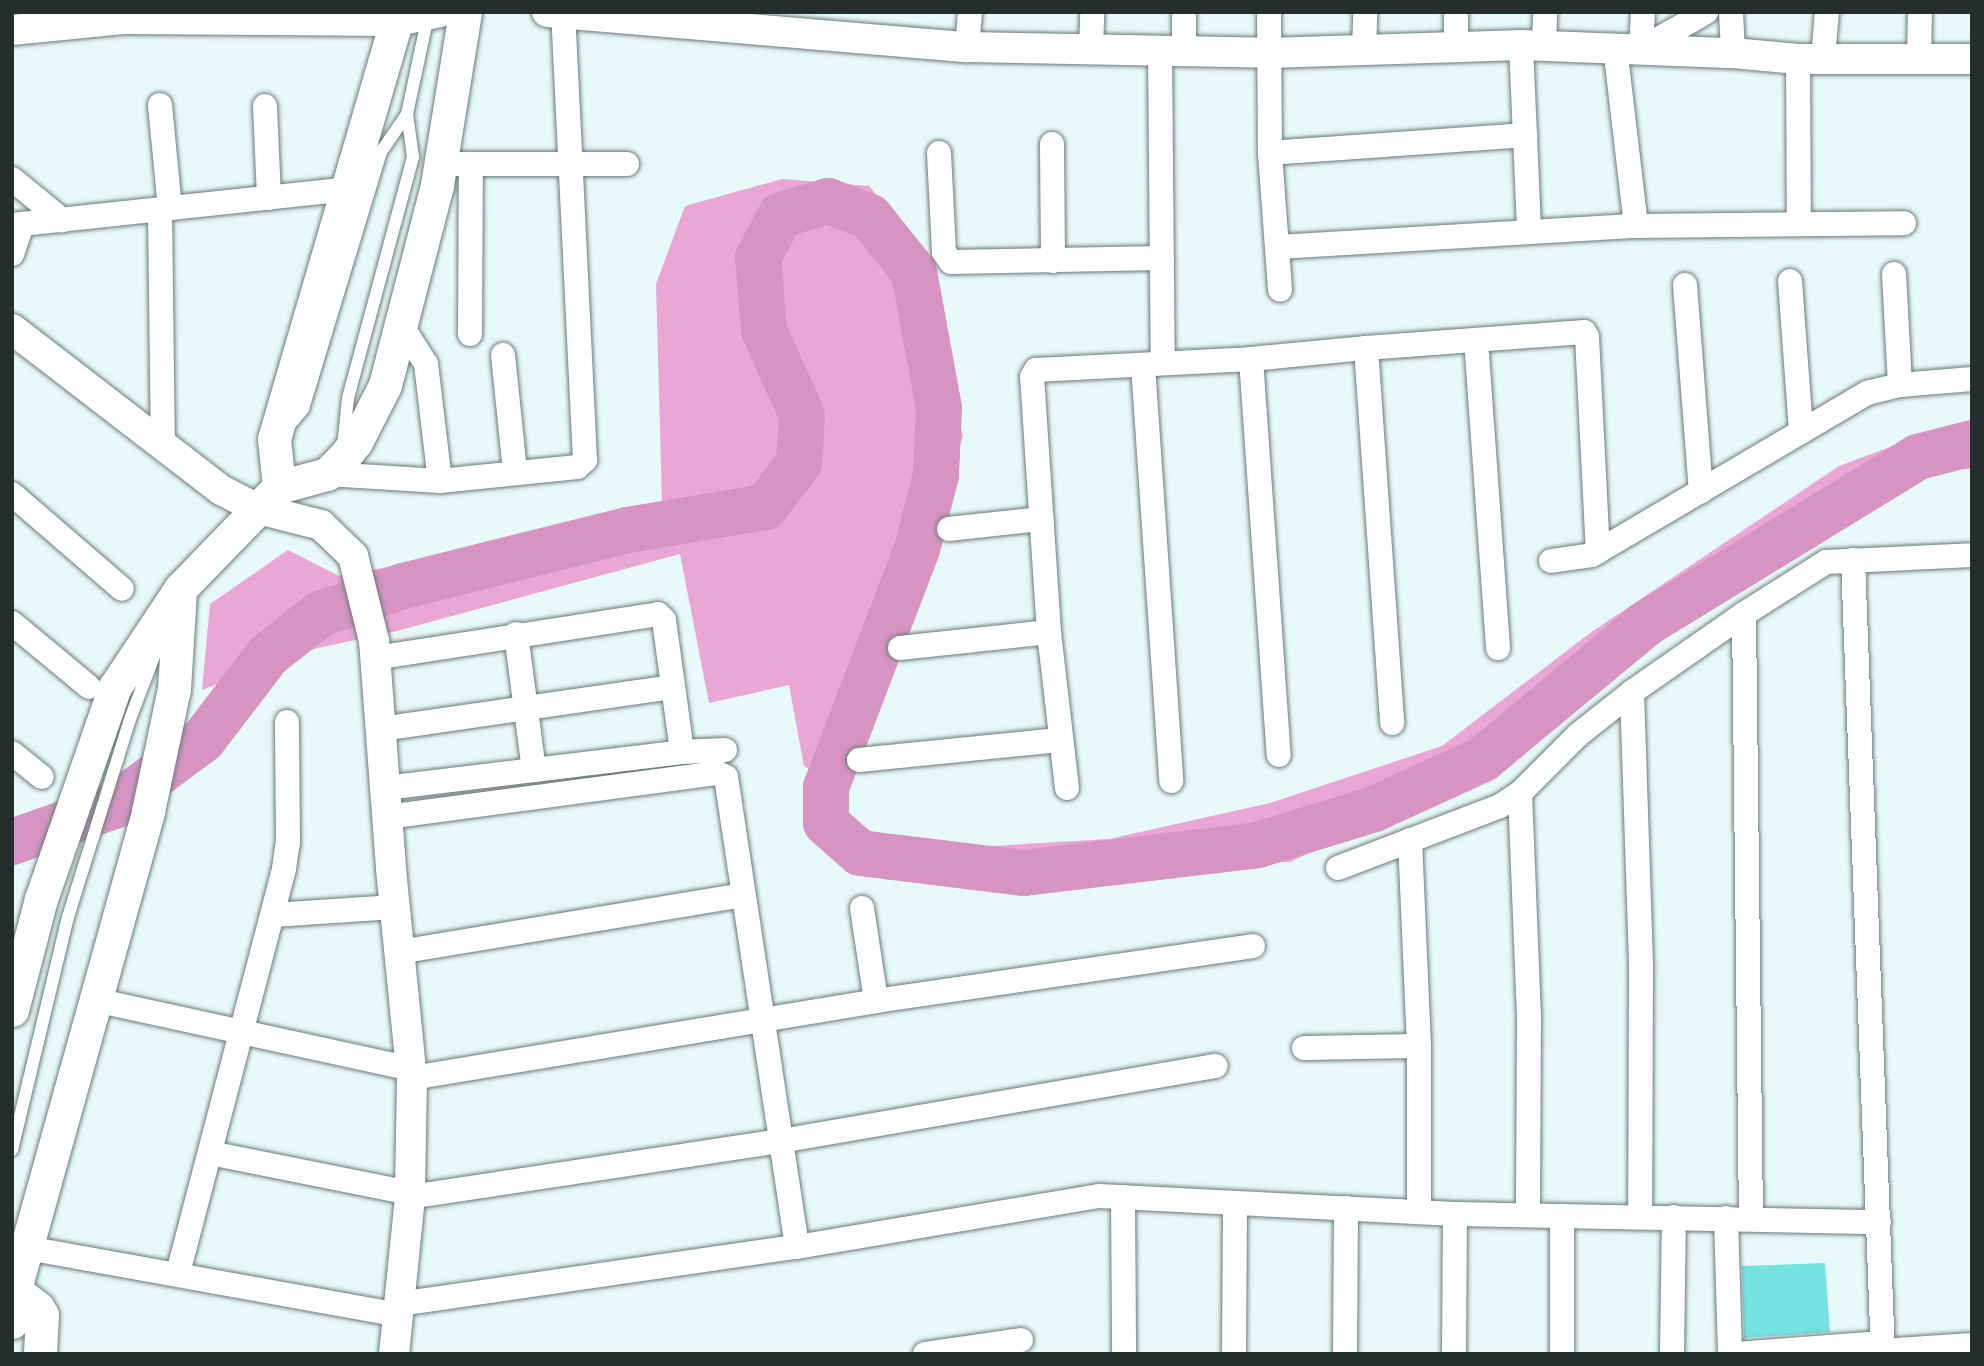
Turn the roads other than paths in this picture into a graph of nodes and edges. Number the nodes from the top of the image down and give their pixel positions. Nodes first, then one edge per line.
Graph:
1 (465, 12) edge
2 (970, 12) edge
3 (1092, 12) edge
4 (1184, 12) edge
5 (1269, 12) edge
6 (1365, 12) edge
7 (1456, 12) edge
8 (1545, 12) edge
9 (1643, 12) edge
10 (1706, 12) edge
11 (1731, 12) edge
12 (1827, 12) edge
13 (1920, 12) edge
14 (555, 13) edge
15 (419, 15) edge
16 (126, 16) edge
17 (27, 24) edge
18 (1532, 45) junction
19 (967, 47) junction
20 (1456, 47) junction
21 (1091, 48) junction
22 (1628, 48) junction
23 (1172, 50) junction
24 (1364, 50) junction
25 (1268, 53) junction
26 (1733, 53) junction
27 (1810, 58) junction
28 (1919, 58) junction
29 (1972, 60) edge
30 (160, 105) dead end
31 (265, 106) dead end
32 (407, 114) junction
33 (1525, 135) junction
34 (1052, 144) dead end
35 (939, 153) dead end
36 (1270, 153) junction
37 (571, 163) junction
38 (456, 164) junction
39 (627, 164) dead end
40 (12, 178) edge
41 (348, 189) junction
42 (269, 198) junction
43 (165, 209) junction
44 (62, 220) junction
45 (1904, 223) dead end
46 (1799, 224) junction
47 (17, 225) edge
48 (1636, 226) junction
49 (1529, 230) junction
50 (1278, 247) junction
51 (12, 254) edge
52 (1162, 258) junction
53 (1053, 261) junction
54 (1894, 274) dead end
55 (1790, 281) dead end
56 (1685, 285) dead end
57 (1280, 290) dead end
58 (401, 325) junction
59 (12, 329) edge
60 (470, 334) dead end
61 (1476, 340) junction
62 (1366, 348) junction
63 (503, 355) dead end
64 (1251, 359) junction
65 (1153, 364) junction
66 (1972, 379) edge
67 (1900, 385) junction
68 (1801, 431) junction
69 (274, 439) junction
70 (163, 443) junction
71 (335, 466) junction
72 (515, 471) junction
73 (440, 481) junction
74 (1701, 491) junction
75 (12, 495) edge
76 (268, 498) junction
77 (1041, 519) junction
78 (949, 529) dead end
79 (1598, 552) junction
80 (1972, 555) edge
81 (1853, 560) junction
82 (1550, 561) dead end
83 (122, 589) dead end
84 (180, 589) junction
85 (1744, 614) junction
86 (12, 623) edge
87 (1049, 632) junction
88 (516, 634) junction
89 (900, 648) dead end
90 (1498, 649) dead end
91 (375, 650) junction
92 (89, 687) dead end
93 (673, 687) junction
94 (1632, 692) junction
95 (526, 706) junction
96 (287, 722) dead end
97 (1392, 723) dead end
98 (381, 729) junction
99 (1059, 740) junction
100 (724, 750) dead end
101 (682, 752) junction
102 (1279, 755) dead end
103 (13, 756) edge
104 (859, 760) dead end
105 (534, 769) junction
106 (42, 777) dead end
107 (1171, 781) dead end
108 (385, 788) junction
109 (1067, 789) dead end
110 (1520, 793) junction
111 (387, 817) junction
112 (1410, 840) junction
113 (1338, 868) dead end
114 (742, 895) junction
115 (394, 907) junction
116 (862, 908) dead end
117 (273, 915) junction
118 (1252, 946) dead end
119 (399, 952) junction
120 (95, 1000) junction
121 (876, 1001) junction
122 (12, 1010) edge
123 (761, 1019) junction
124 (241, 1035) junction
125 (1419, 1046) junction
126 (1304, 1048) dead end
127 (1216, 1066) dead end
128 (411, 1074) junction
129 (781, 1141) junction
130 (12, 1150) edge
131 (210, 1153) junction
132 (410, 1195) junction
133 (1123, 1197) junction
134 (1235, 1203) junction
135 (1346, 1208) junction
136 (1419, 1212) junction
137 (1455, 1214) junction
138 (1528, 1215) junction
139 (1562, 1216) junction
140 (1640, 1216) junction
141 (1674, 1217) junction
142 (1726, 1218) junction
143 (1751, 1219) junction
144 (1879, 1222) junction
145 (797, 1247) junction
146 (178, 1273) junction
147 (17, 1283) edge
148 (399, 1309) junction
149 (1021, 1340) dead end
150 (1972, 1345) edge
151 (1882, 1349) edge
152 (953, 1352) edge
153 (40, 1354) edge
154 (394, 1354) edge
155 (925, 1354) edge
156 (1124, 1354) edge
157 (1234, 1354) edge
158 (1345, 1354) edge
159 (1454, 1354) edge
160 (1562, 1354) edge
161 (1672, 1354) edge
162 (1730, 1354) edge
163 (1736, 1354) edge

1 - 38 main road
2 - 19 street
3 - 21 street
4 - 23 street
5 - 25 street
6 - 24 street
7 - 20 street
8 - 18 street
9 - 22 street
10 - 22 street
11 - 26 street
12 - 27 street
13 - 28 street
14 - 19 street
14 - 37 street
15 - 16 street
15 - 32 lane
15 - 41 main road
16 - 17 street
18 - 20 street
18 - 22 street
18 - 33 street
19 - 21 street
20 - 24 street
21 - 23 street
22 - 26 street
22 - 48 street
23 - 25 street
23 - 52 street
24 - 25 street
25 - 36 street
26 - 27 street
27 - 28 street
27 - 46 street
28 - 29 street
30 - 43 street
31 - 42 street
32 - 69 lane
32 - 71 lane
33 - 36 street
33 - 49 street
34 - 53 street
35 - 53 street
36 - 50 street
37 - 38 street
37 - 39 street
37 - 72 street
38 - 58 main road
38 - 60 street
40 - 44 street
41 - 42 street
41 - 69 main road
42 - 43 street
43 - 44 street
43 - 70 street
44 - 47 street
45 - 46 street
46 - 48 street
47 - 51 street
48 - 49 street
49 - 50 street
50 - 57 street
52 - 53 street
52 - 65 street
54 - 67 street
55 - 68 street
56 - 74 street
58 - 71 main road
58 - 73 street
59 - 70 street
61 - 62 street
61 - 79 street
61 - 90 street
62 - 64 street
62 - 97 street
63 - 72 street
64 - 65 street
64 - 102 street
65 - 77 street
65 - 107 street
66 - 67 street
67 - 68 street
68 - 74 street
69 - 76 main road
70 - 76 street
71 - 73 street
71 - 76 main road
72 - 73 street
74 - 79 street
75 - 83 street
76 - 84 main road
76 - 91 street
77 - 78 street
77 - 87 street
79 - 82 street
80 - 81 street
81 - 85 street
81 - 144 street
84 - 120 main road
84 - 122 main road
84 - 130 lane
85 - 94 street
85 - 143 street
86 - 92 street
87 - 89 street
87 - 99 street
88 - 91 street
88 - 93 street
88 - 95 street
91 - 98 street
93 - 95 street
93 - 101 street
94 - 110 street
94 - 140 street
95 - 98 street
95 - 105 street
96 - 117 street
98 - 108 street
99 - 104 street
99 - 109 street
100 - 101 street
101 - 105 street
103 - 106 street
105 - 108 street
108 - 111 street
110 - 112 street
110 - 138 street
111 - 114 street
111 - 115 street
112 - 113 street
112 - 125 street
114 - 119 street
114 - 123 street
115 - 117 street
115 - 119 street
116 - 121 street
117 - 124 street
118 - 121 street
119 - 128 street
120 - 124 street
120 - 147 main road
121 - 123 street
123 - 128 street
123 - 129 street
124 - 128 street
124 - 131 street
125 - 126 street
125 - 136 street
127 - 129 street
128 - 132 street
129 - 132 street
129 - 145 street
131 - 132 street
131 - 146 street
132 - 148 street
133 - 134 street
133 - 145 street
133 - 156 street
134 - 135 street
134 - 157 street
135 - 136 street
135 - 158 street
136 - 137 street
137 - 138 street
137 - 159 street
138 - 139 street
139 - 140 street
139 - 160 street
140 - 141 street
141 - 142 street
141 - 161 street
142 - 143 street
142 - 162 street
143 - 144 street
144 - 151 street
145 - 148 street
146 - 147 street
146 - 148 street
147 - 153 main road
148 - 154 street
149 - 152 street
150 - 151 street
151 - 163 street
152 - 155 street

